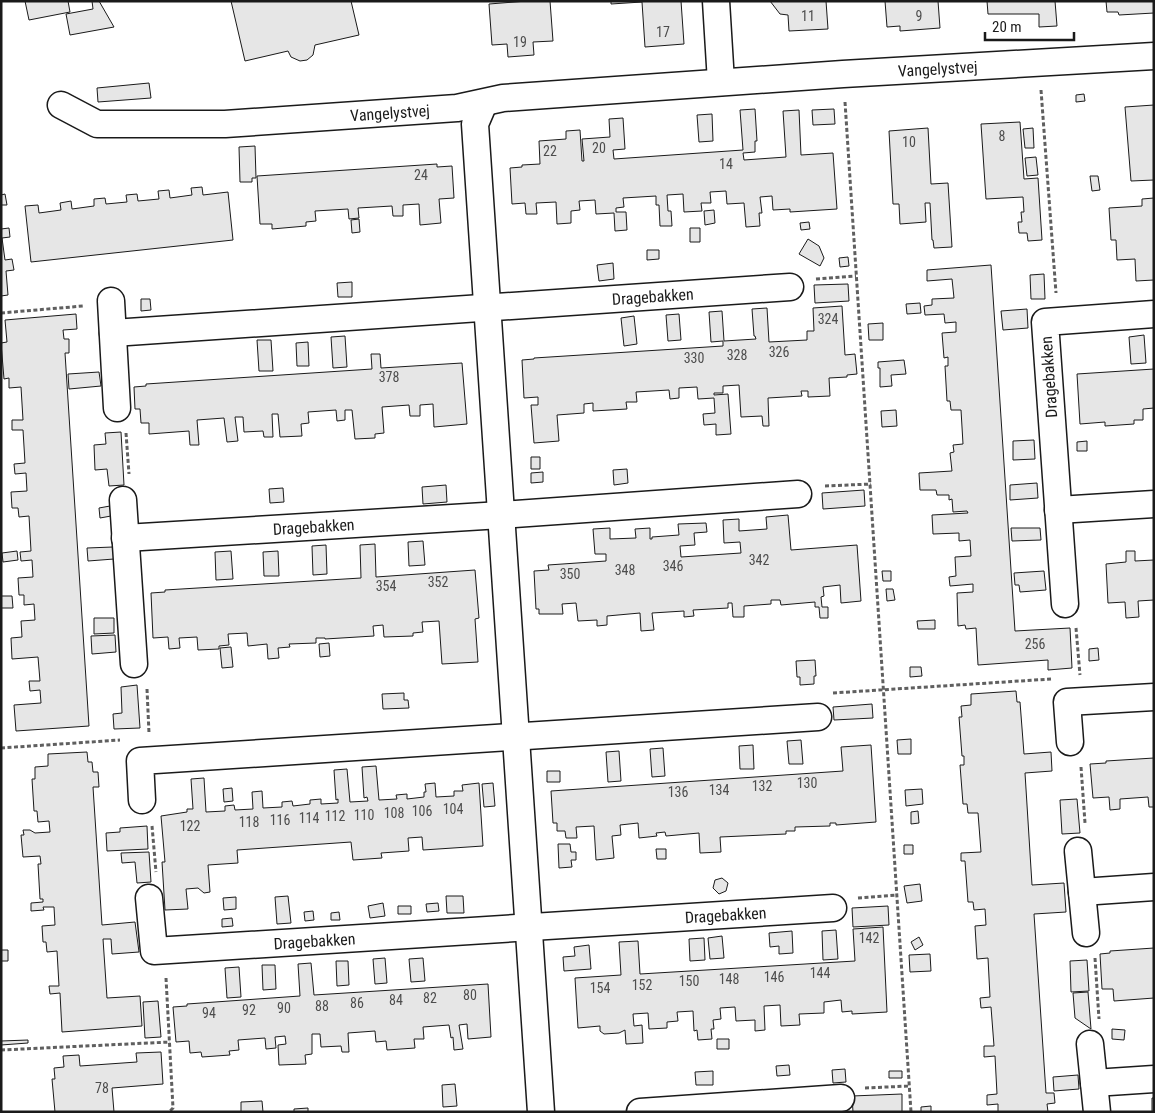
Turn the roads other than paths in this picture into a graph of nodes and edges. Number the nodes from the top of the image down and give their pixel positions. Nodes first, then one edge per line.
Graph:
1 (716, 1) edge
2 (1154, 56) edge
3 (721, 82) junction
4 (484, 103) junction
5 (61, 105) dead end
6 (790, 287) road end
7 (111, 301) road end
8 (488, 307) junction
9 (1154, 314) edge
10 (113, 333) junction
11 (117, 408) road end
12 (798, 494) road end
13 (123, 500) road end
14 (1154, 504) edge
15 (1058, 510) junction
16 (501, 515) junction
17 (125, 538) junction
18 (1065, 604) road end
19 (134, 664) road end
20 (1154, 697) edge
21 (818, 716) dead end
22 (516, 736) junction
23 (1070, 742) road end
24 (142, 800) road end
25 (1078, 851) road end
26 (1154, 887) edge
27 (1082, 892) junction
28 (149, 898) road end
29 (833, 908) road end
30 (529, 928) junction
31 (1086, 933) road end
32 (1090, 1044) road end
33 (1154, 1079) edge
34 (1094, 1083) junction
35 (841, 1098) road end
36 (541, 1112) edge
37 (640, 1112) edge
38 (1096, 1112) edge

1 - 3 street
2 - 3 street, Vangelystvej
3 - 4 street, Vangelystvej
4 - 5 street, Vangelystvej
4 - 8 street
6 - 8 street, Dragebakken
7 - 10 street
8 - 10 street, Dragebakken
8 - 16 street
9 - 15 street, Dragebakken
10 - 11 street
12 - 16 street, Dragebakken
13 - 17 street
14 - 15 street
15 - 18 street, Dragebakken
16 - 17 street, Dragebakken
16 - 22 street
17 - 19 street
20 - 23 street
21 - 22 street
22 - 24 street
22 - 30 street
25 - 27 street
26 - 27 street
27 - 31 street
28 - 30 street, Dragebakken
29 - 30 street, Dragebakken
30 - 36 street
32 - 34 street
33 - 34 street
34 - 38 street
35 - 37 street

